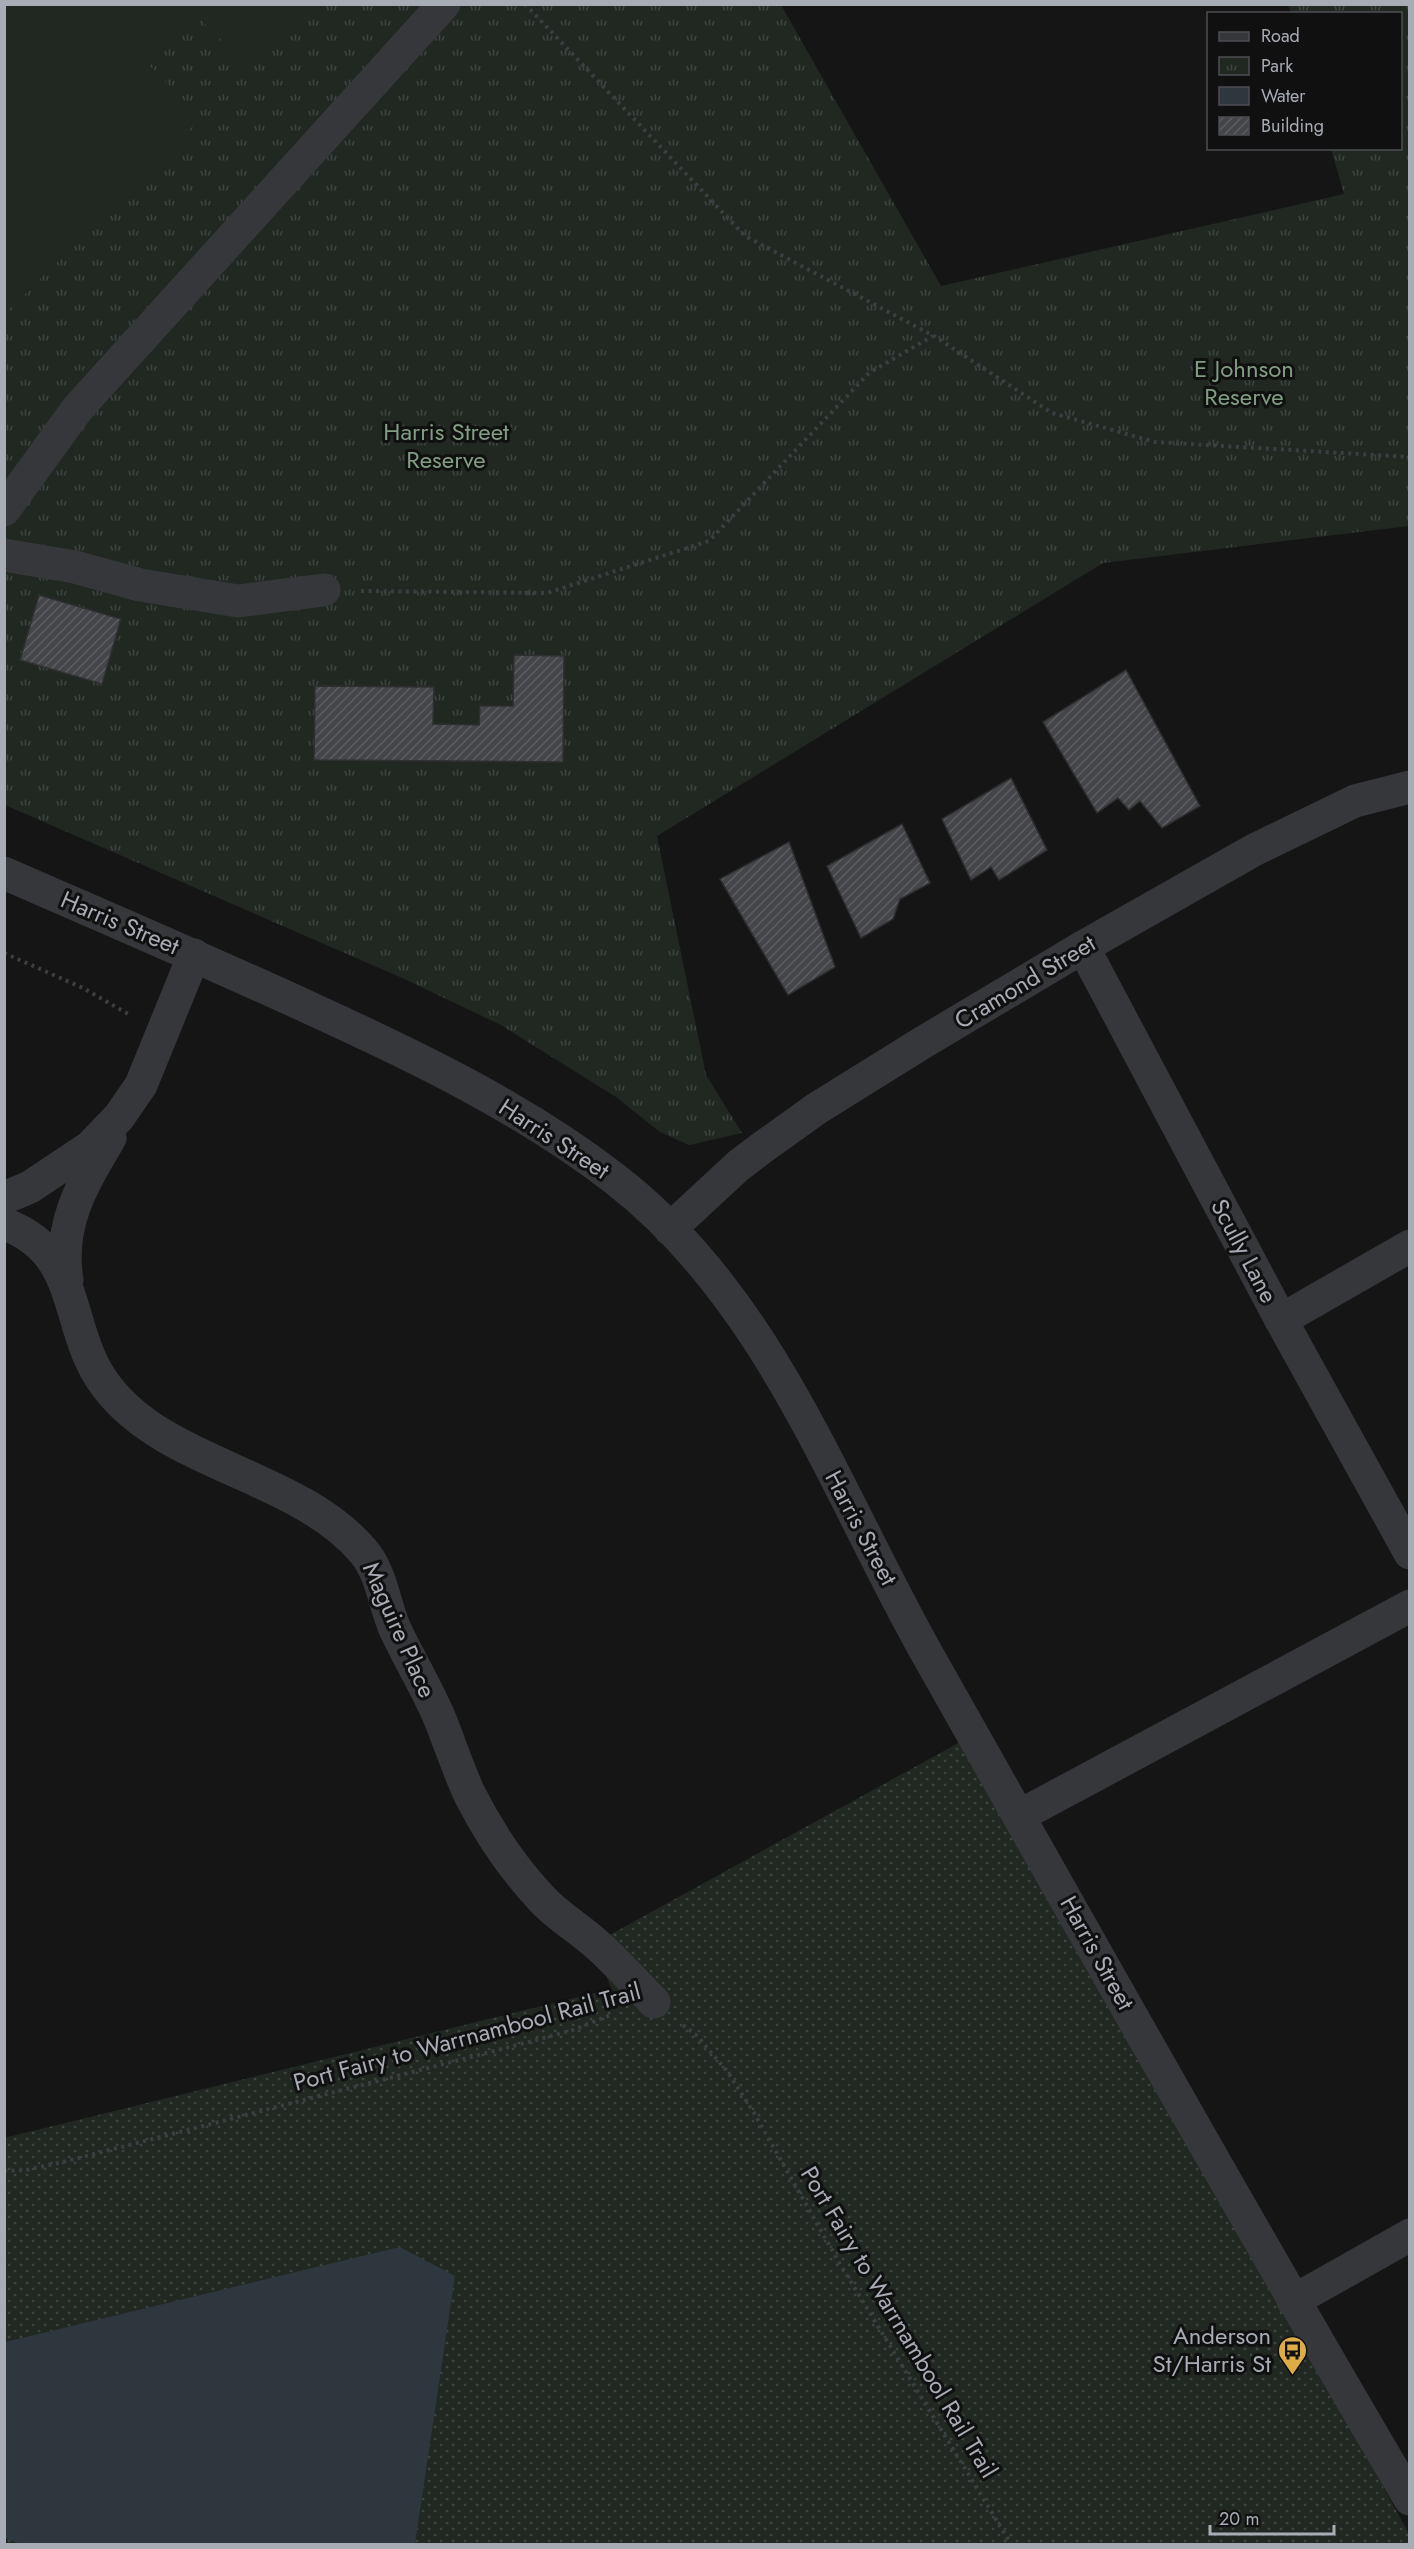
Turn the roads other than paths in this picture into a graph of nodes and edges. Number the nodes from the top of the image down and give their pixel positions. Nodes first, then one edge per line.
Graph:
1 (444, 4) edge
2 (4, 510) edge
3 (4, 555) edge
4 (324, 590) road end
5 (1410, 787) edge
6 (4, 873) edge
7 (1083, 947) junction
8 (194, 955) junction
9 (141, 1085) junction
10 (4, 1198) edge
11 (4, 1224) edge
12 (670, 1229) junction
13 (1410, 1246) edge
14 (69, 1294) junction
15 (1281, 1320) junction
16 (1410, 1553) edge
17 (1410, 1606) edge
18 (1019, 1816) junction
19 (654, 2002) road end
20 (1410, 2235) edge
21 (1293, 2301) junction
22 (1410, 2499) edge

1 - 2 street
3 - 4 street
5 - 7 street, Cramond Street
6 - 8 street, Harris Street
7 - 12 street, Cramond Street
7 - 15 street, Scully Lane
8 - 9 street, Maguire Place
8 - 12 street, Harris Street
9 - 10 street, Maguire Place
9 - 14 street, Maguire Place
11 - 14 street, Maguire Place
12 - 18 street, Harris Street
13 - 15 street
14 - 19 street, Maguire Place
15 - 16 street, Scully Lane
17 - 18 street
18 - 21 street, Harris Street
20 - 21 street
21 - 22 street, Harris Street

